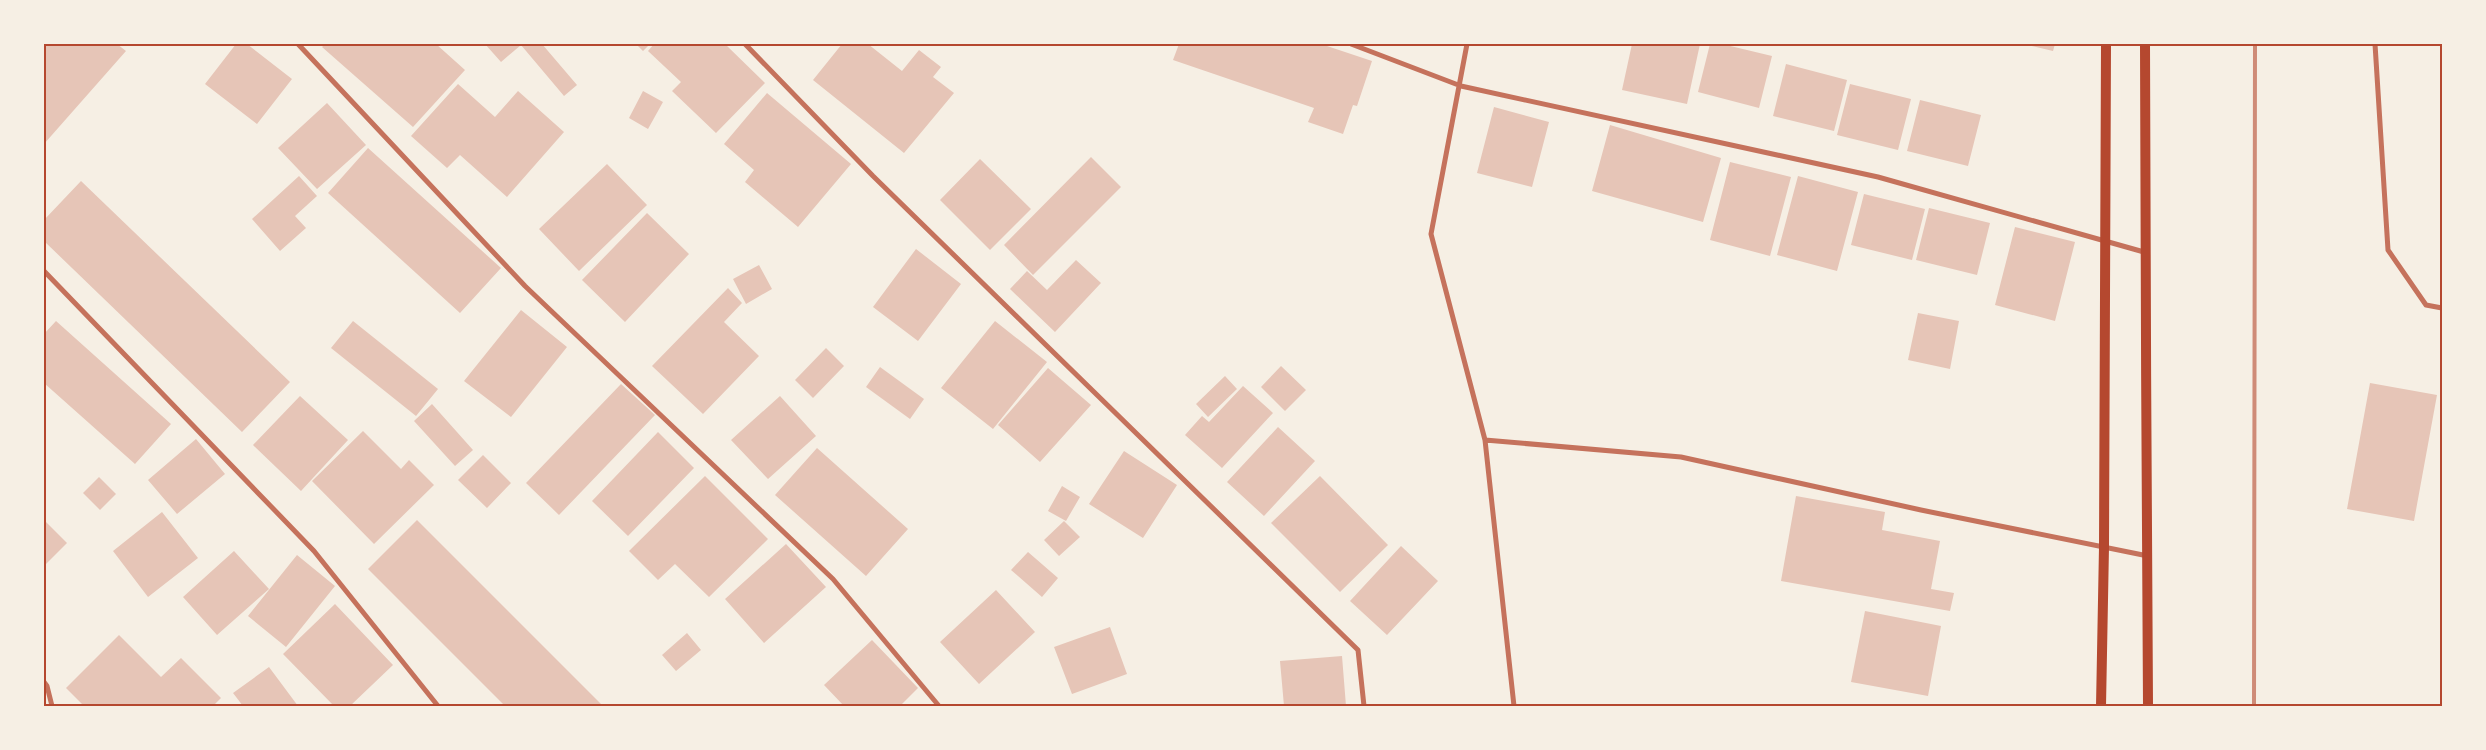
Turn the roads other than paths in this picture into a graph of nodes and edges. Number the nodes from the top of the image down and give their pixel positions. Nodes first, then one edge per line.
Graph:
1 (298, 44) edge
2 (744, 44) edge
3 (1352, 44) edge
4 (1467, 44) edge
5 (2106, 44) edge
6 (2145, 44) edge
7 (2375, 44) edge
8 (1461, 86) junction
9 (2105, 242) junction
10 (2144, 252) junction
11 (44, 271) edge
12 (2442, 308) edge
13 (1485, 440) junction
14 (2104, 547) junction
15 (2148, 556) junction
16 (44, 682) edge
17 (52, 706) edge
18 (438, 706) edge
19 (939, 706) edge
20 (1364, 706) edge
21 (1514, 706) edge
22 (2101, 706) edge
23 (2148, 706) edge

1 - 19 street
2 - 20 street
3 - 8 street
4 - 8 street
5 - 9 main road
6 - 10 main road
7 - 12 street
8 - 9 street
8 - 13 street
9 - 10 street
9 - 14 main road
10 - 15 main road
11 - 18 street
13 - 14 street
13 - 21 street
14 - 15 street
14 - 22 main road
15 - 23 main road
16 - 17 street

